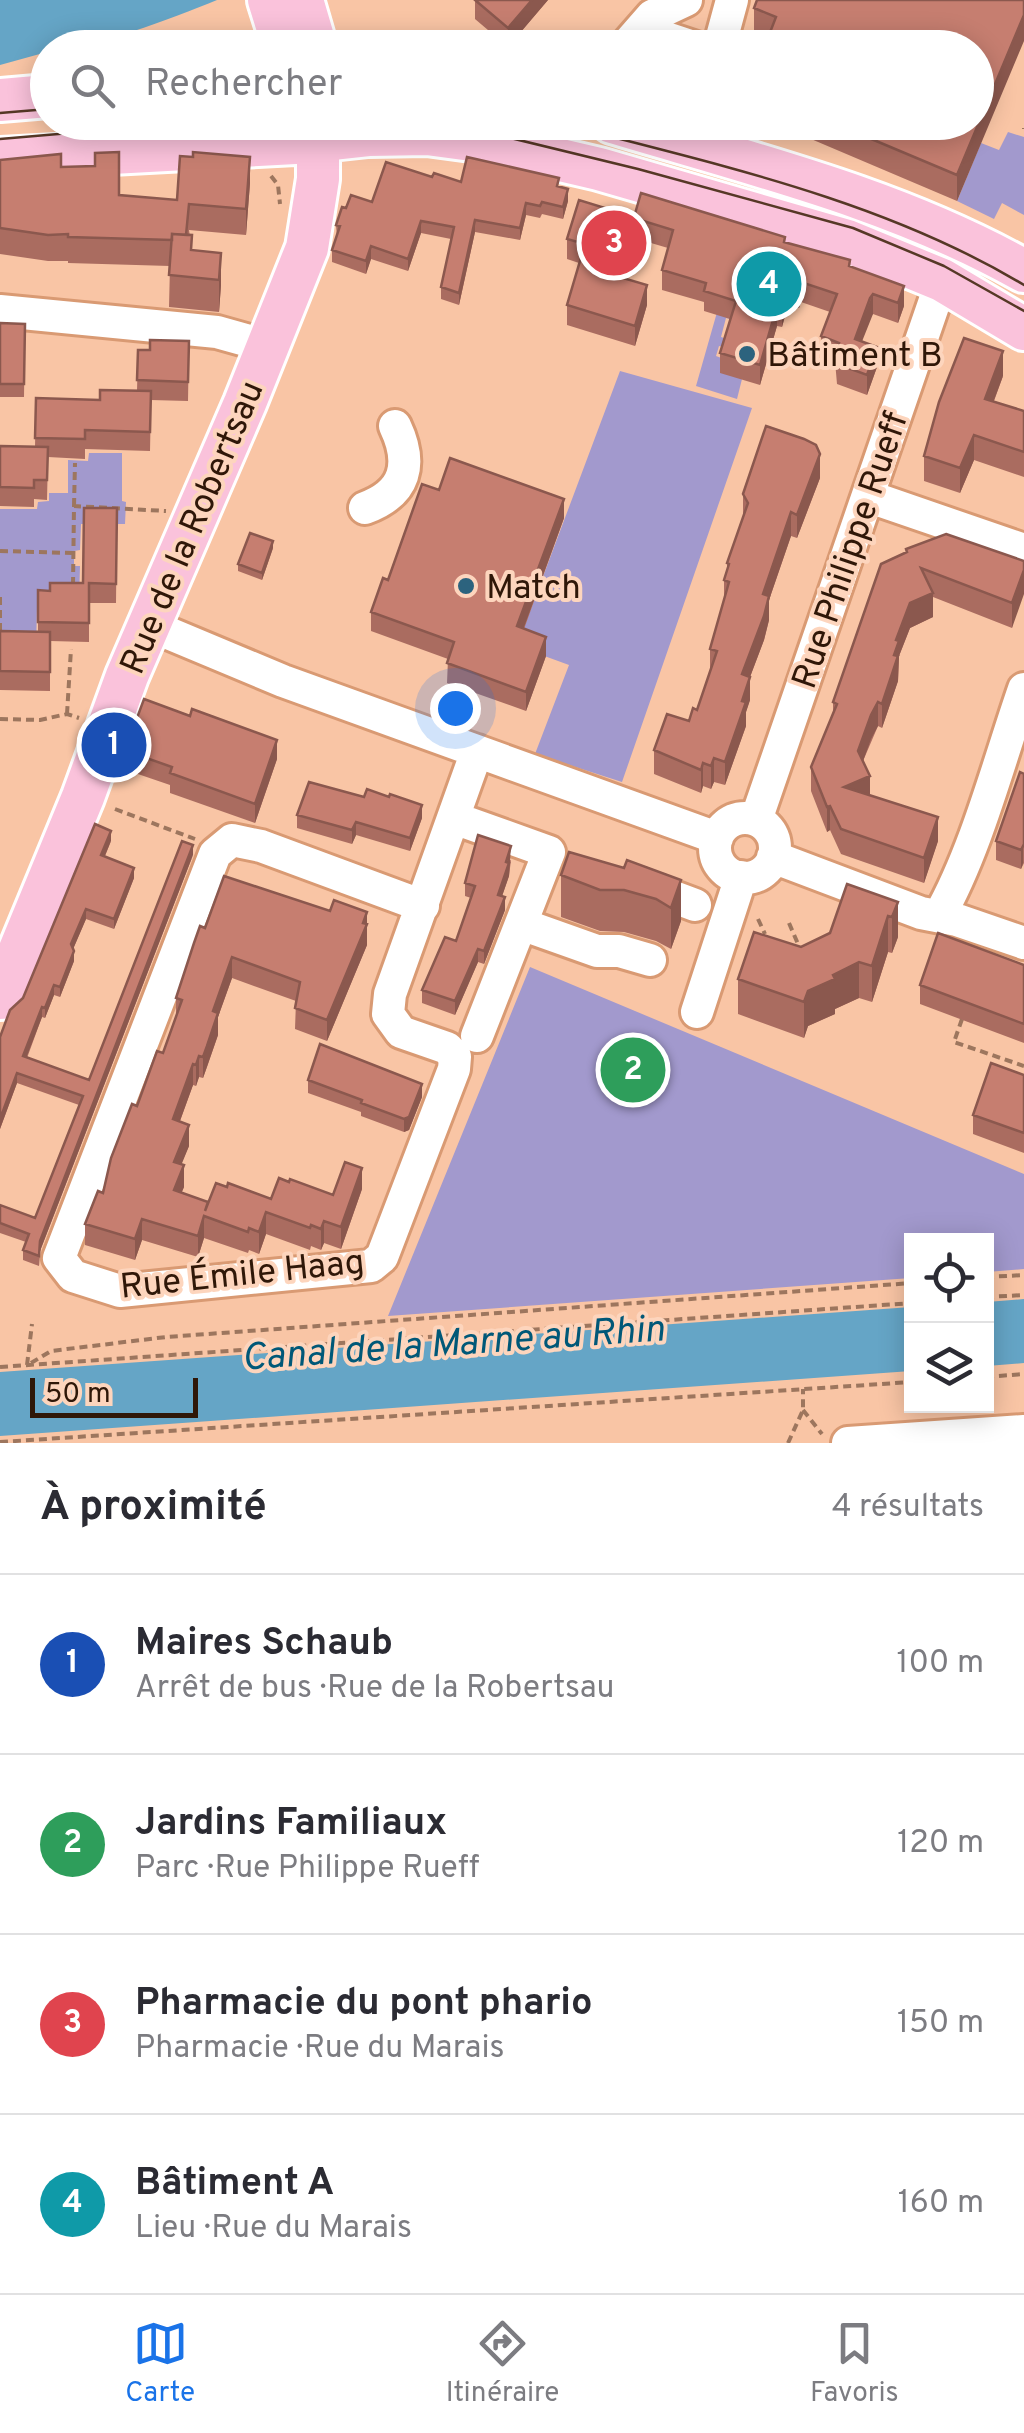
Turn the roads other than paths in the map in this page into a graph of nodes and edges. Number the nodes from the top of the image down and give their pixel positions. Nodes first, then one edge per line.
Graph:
1 (686, 0) edge
2 (732, 0) edge
3 (640, 30) edge
4 (724, 30) edge
5 (30, 98) edge
6 (0, 100) edge
7 (231, 140) edge
8 (316, 140) edge
9 (471, 140) edge
10 (671, 140) edge
11 (0, 159) edge
12 (1024, 271) edge
13 (942, 280) junction
14 (0, 311) edge
15 (1024, 329) edge
16 (268, 346) junction
17 (395, 426) dead end
18 (870, 497) junction
19 (365, 508) dead end
20 (1024, 550) edge
21 (149, 625) junction
22 (1024, 689) edge
23 (477, 752) junction
24 (454, 818) junction
25 (756, 820) junction
26 (717, 838) junction
27 (549, 852) junction
28 (773, 857) junction
29 (740, 878) junction
30 (696, 904) dead end
31 (423, 906) junction
32 (939, 916) junction
33 (522, 924) junction
34 (1024, 943) edge
35 (9, 953) edge
36 (650, 960) dead end
37 (0, 998) edge
38 (696, 1012) dead end
39 (477, 1036) dead end
40 (1024, 1431) edge
41 (848, 1443) edge

1 - 3 street
2 - 4 street
5 - 6 main road
7 - 11 main road
8 - 16 main road, Rue de la Robertsau
9 - 13 main road
10 - 12 main road
13 - 15 main road
13 - 18 street, Rue Philippe Rueff
14 - 16 street
16 - 21 main road, Rue de la Robertsau
17 - 19 street
18 - 20 street
18 - 25 street, Rue Philippe Rueff
21 - 23 street
21 - 35 main road, Rue de la Robertsau
22 - 32 street
23 - 24 street, Rue Émile Haag
23 - 26 street
24 - 27 street
24 - 31 street, Rue Émile Haag
25 - 26 street
25 - 28 street
26 - 29 street
27 - 30 street
27 - 33 street
28 - 29 street
28 - 32 street
29 - 38 street
31 - 31 street, Rue Émile Haag
32 - 34 street
33 - 36 street
33 - 39 street
35 - 37 main road, Rue de la Robertsau
40 - 41 street

